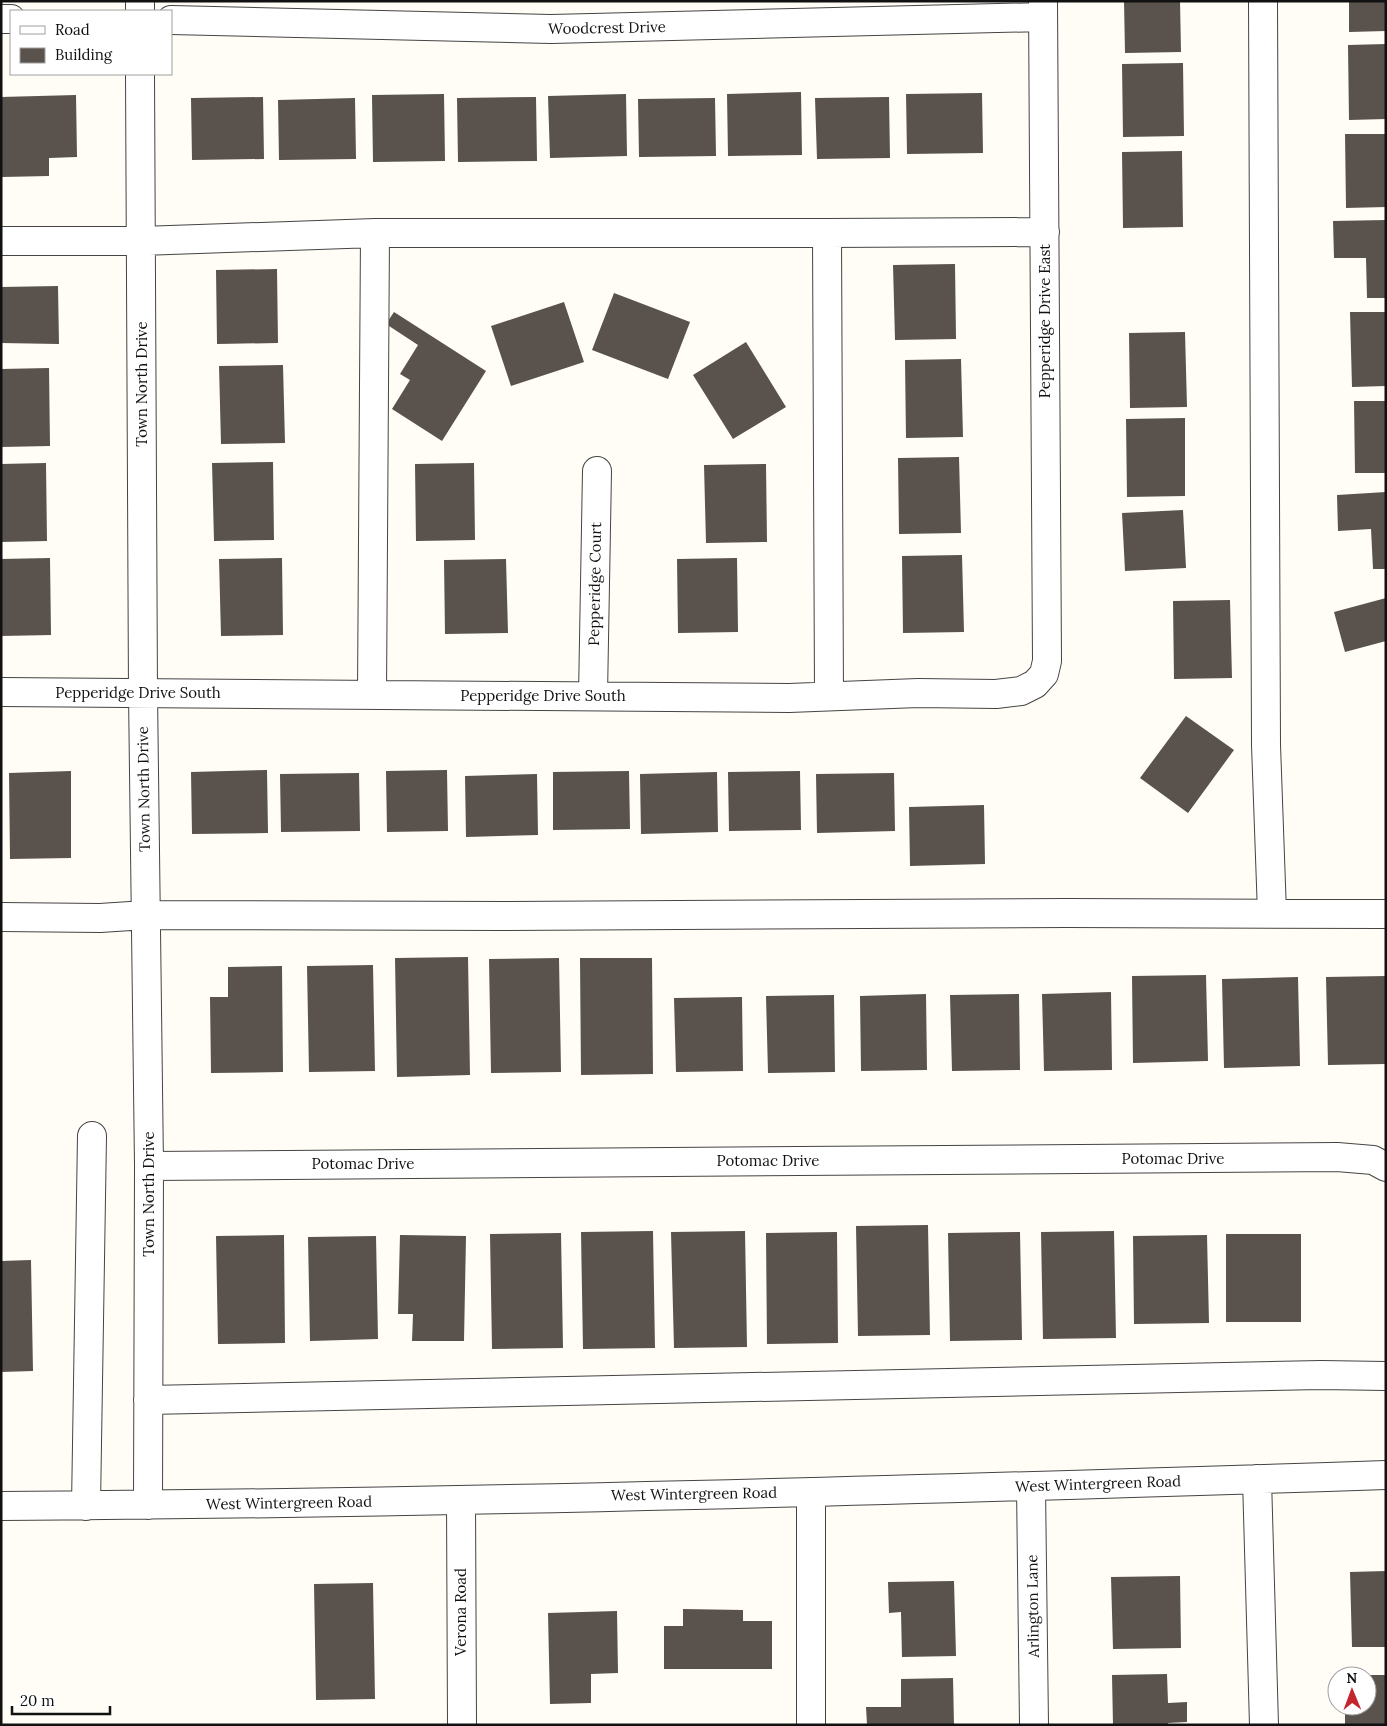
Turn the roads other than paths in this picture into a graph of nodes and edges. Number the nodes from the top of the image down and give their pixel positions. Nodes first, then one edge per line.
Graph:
1 (1263, 1) edge
2 (1043, 9) edge
3 (172, 20) edge
4 (140, 75) edge
5 (1045, 232) junction
6 (375, 233) junction
7 (827, 233) junction
8 (1, 241) edge
9 (141, 241) junction
10 (597, 471) dead end
11 (1047, 641) joint
12 (1, 692) edge
13 (143, 693) junction
14 (372, 695) junction
15 (593, 696) junction
16 (829, 696) junction
17 (1272, 913) junction
18 (1386, 914) edge
19 (146, 915) junction
20 (1, 918) edge
21 (92, 1136) dead end
22 (149, 1166) junction
23 (1386, 1167) edge
24 (1386, 1376) edge
25 (148, 1400) junction
26 (1386, 1475) edge
27 (1257, 1479) junction
28 (1031, 1487) junction
29 (812, 1492) junction
30 (461, 1500) junction
31 (148, 1505) junction
32 (1, 1506) edge
33 (86, 1506) junction
34 (462, 1725) edge
35 (811, 1725) edge
36 (1034, 1725) edge
37 (1264, 1725) edge

1 - 17 street
2 - 3 street, Woodcrest Drive
2 - 5 street, Pepperidge Drive East
4 - 9 street, Town North Drive
5 - 7 street
5 - 11 street, Pepperidge Drive East
6 - 7 street
6 - 9 street
6 - 14 street
7 - 16 street
8 - 9 street
9 - 13 street, Town North Drive
10 - 15 street, Pepperidge Court
11 - 16 street, Pepperidge Drive South
12 - 13 street, Pepperidge Drive South
13 - 14 street, Pepperidge Drive South
13 - 19 street, Town North Drive
14 - 15 street, Pepperidge Drive South
15 - 16 street, Pepperidge Drive South
17 - 18 street
17 - 19 street
19 - 20 street
19 - 22 street, Town North Drive
21 - 33 street
22 - 23 street, Potomac Drive
22 - 25 street, Town North Drive
24 - 25 street
25 - 31 street, Town North Drive
26 - 27 street, West Wintergreen Road
27 - 28 street, West Wintergreen Road
27 - 37 street
28 - 29 street, West Wintergreen Road
28 - 36 street, Arlington Lane
29 - 30 street, West Wintergreen Road
29 - 35 street
30 - 31 street, West Wintergreen Road
30 - 34 street, Verona Road
31 - 33 street, West Wintergreen Road
32 - 33 street, West Wintergreen Road

